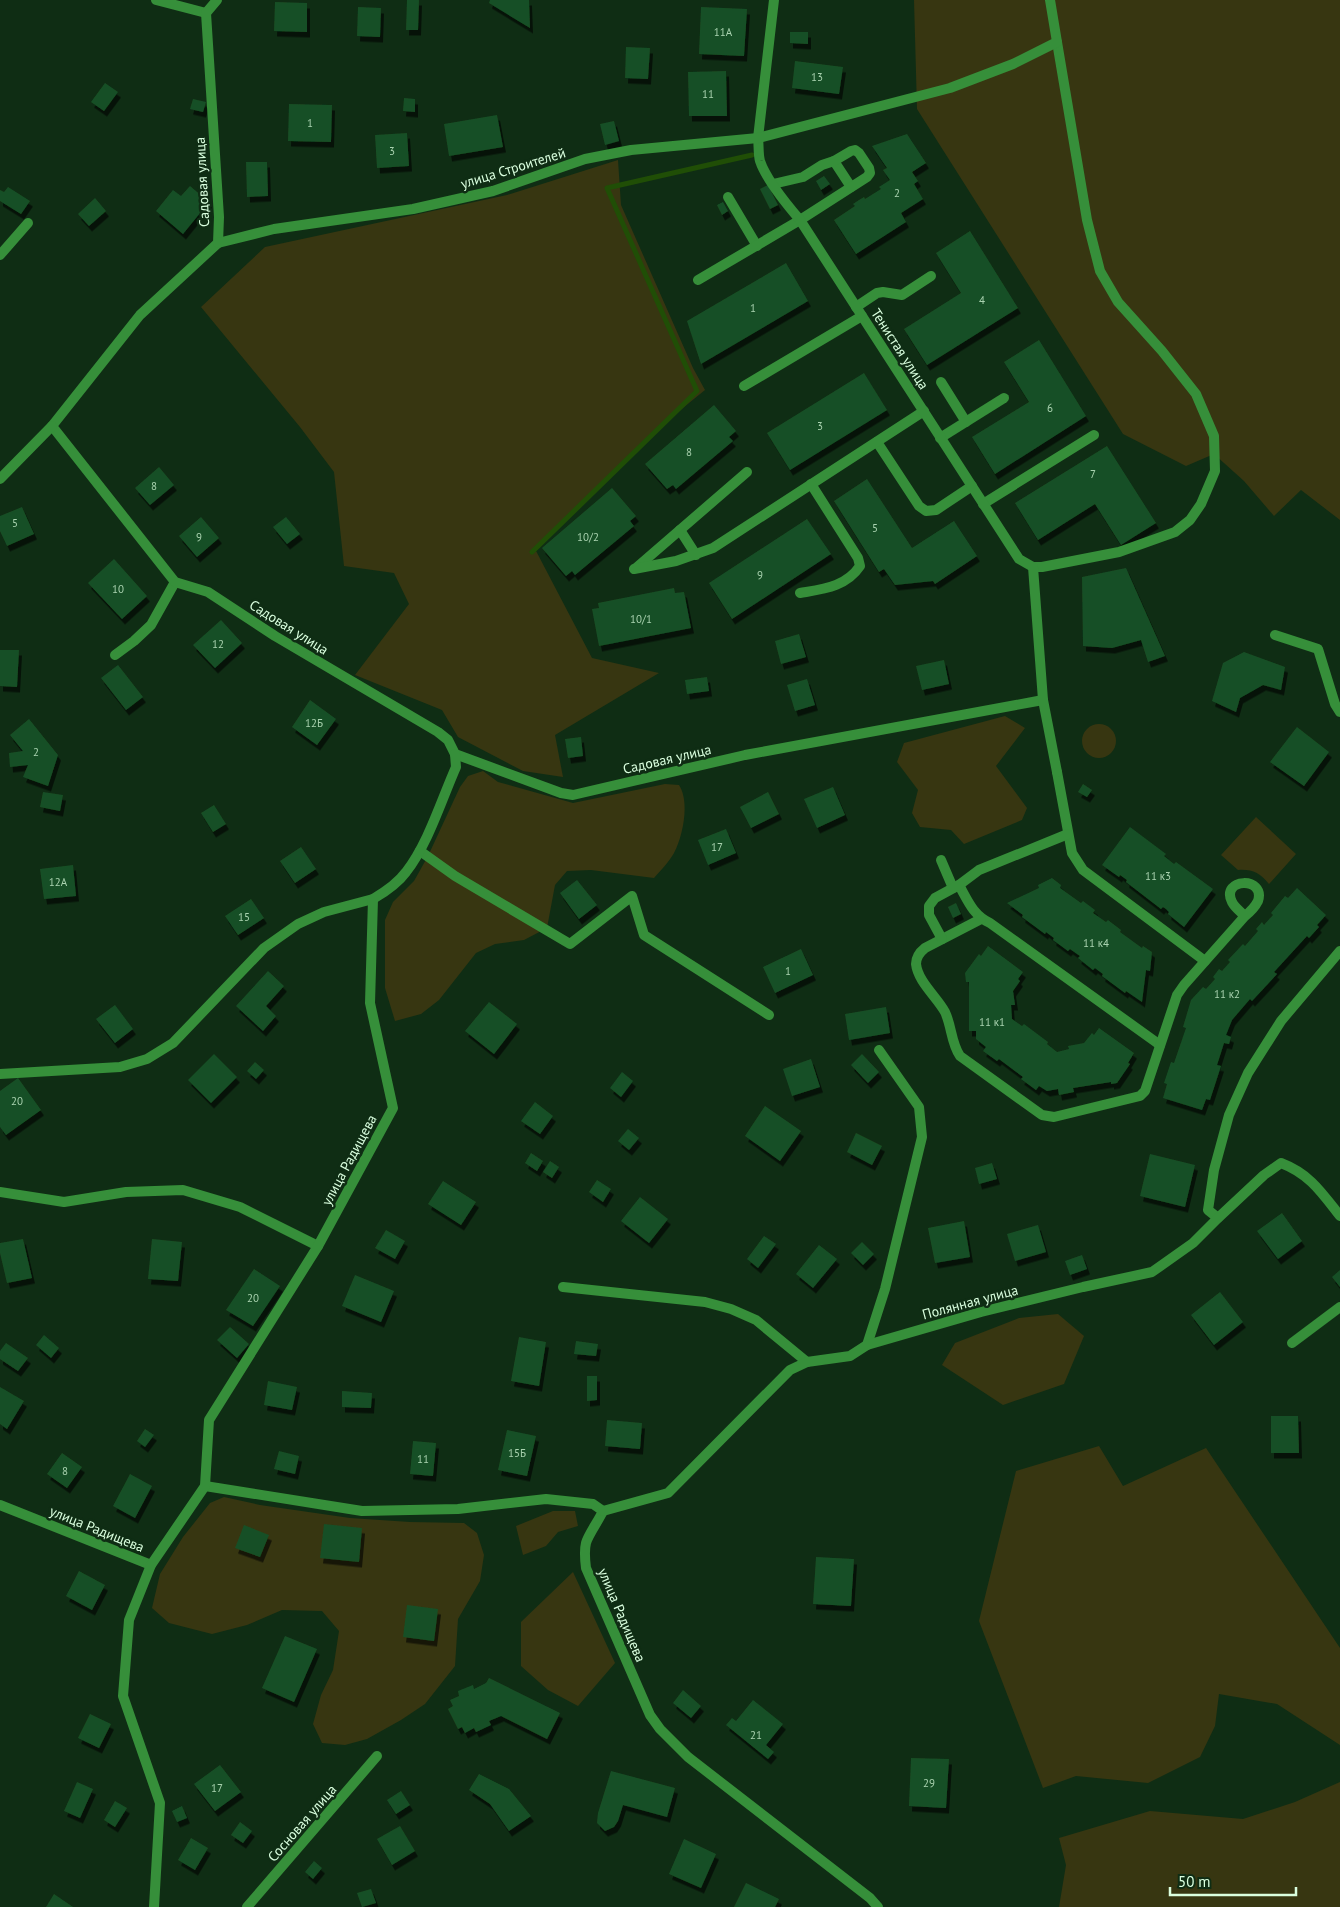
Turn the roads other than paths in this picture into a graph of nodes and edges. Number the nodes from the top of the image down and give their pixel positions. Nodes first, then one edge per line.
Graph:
1 (156, 0) edge
2 (217, 0) edge
3 (774, 0) edge
4 (1050, 0) edge
5 (206, 13) junction
6 (1057, 42) junction
7 (758, 138) junction
8 (834, 161) junction
9 (773, 184) junction
10 (851, 187) junction
11 (728, 198) dead end
12 (800, 220) junction
13 (28, 223) dead end
14 (218, 243) junction
15 (757, 246) junction
16 (0, 255) edge
17 (931, 276) dead end
18 (698, 280) dead end
19 (856, 307) junction
20 (862, 316) junction
21 (941, 382) dead end
22 (744, 386) dead end
23 (1004, 398) dead end
24 (924, 412) junction
25 (966, 422) junction
26 (52, 426) junction
27 (1094, 435) dead end
28 (940, 438) junction
29 (877, 442) junction
30 (747, 472) dead end
31 (0, 478) edge
32 (811, 484) junction
33 (972, 486) junction
34 (983, 504) junction
35 (680, 530) junction
36 (696, 555) junction
37 (1033, 567) junction
38 (175, 582) junction
39 (800, 593) dead end
40 (1275, 635) dead end
41 (115, 655) dead end
42 (1043, 700) junction
43 (1340, 712) edge
44 (455, 754) junction
45 (1068, 834) junction
46 (420, 851) junction
47 (941, 860) dead end
48 (956, 887) junction
49 (373, 899) junction
50 (1246, 916) dead end
51 (980, 919) junction
52 (942, 939) junction
53 (1340, 951) edge
54 (1205, 961) junction
55 (769, 1015) dead end
56 (1160, 1045) junction
57 (879, 1050) dead end
58 (0, 1074) edge
59 (0, 1192) edge
60 (1340, 1216) edge
61 (1218, 1218) junction
62 (318, 1246) junction
63 (563, 1287) dead end
64 (1340, 1307) edge
65 (1292, 1343) dead end
66 (867, 1345) junction
67 (807, 1362) junction
68 (205, 1486) junction
69 (0, 1505) edge
70 (604, 1511) junction
71 (150, 1565) junction
72 (378, 1756) dead end
73 (154, 1907) edge
74 (247, 1907) edge
75 (878, 1907) edge

1 - 5 street
2 - 5 street
3 - 7 street, Тенистая улица
4 - 6 street
5 - 14 street, Садовая улица
6 - 7 street, улица Строителей
6 - 37 street
7 - 9 street, Тенистая улица
7 - 14 street, улица Строителей
8 - 9 street
8 - 10 street
8 - 10 street
9 - 12 street, Тенистая улица
10 - 12 street
11 - 15 street
12 - 15 street
12 - 19 street, Тенистая улица
13 - 16 street
14 - 26 street, Садовая улица
15 - 18 street
17 - 19 street
19 - 20 street, Тенистая улица
20 - 22 street
20 - 24 street, Тенистая улица
21 - 25 street
23 - 25 street
24 - 28 street, Тенистая улица
24 - 29 street
25 - 28 street
26 - 31 street, Садовая улица
26 - 38 street
27 - 34 street
28 - 33 street, Тенистая улица
29 - 32 street
29 - 33 street
30 - 35 street
32 - 36 street
32 - 39 street
33 - 34 street, Тенистая улица
34 - 37 street, Тенистая улица
35 - 36 street
35 - 36 street
37 - 42 street
38 - 41 street
38 - 44 street, Садовая улица
40 - 43 street
42 - 44 street, Садовая улица
42 - 45 street
44 - 46 street
45 - 48 street
45 - 54 street
46 - 49 street
46 - 55 street
47 - 48 street
48 - 51 street
48 - 52 street
49 - 58 street
49 - 62 street, улица Радищева
50 - 54 street
51 - 52 street
51 - 56 street
52 - 56 street
53 - 61 street
54 - 56 street
57 - 66 street
59 - 62 street
60 - 61 street, Полянная улица
61 - 66 street, Полянная улица
62 - 68 street, улица Радищева
63 - 67 street
64 - 65 street
66 - 67 street, Полянная улица
67 - 70 street, Полянная улица
68 - 70 street
68 - 71 street, улица Радищева
69 - 71 street, улица Радищева
70 - 75 street, улица Радищева
71 - 73 street
72 - 74 street, Сосновая улица

